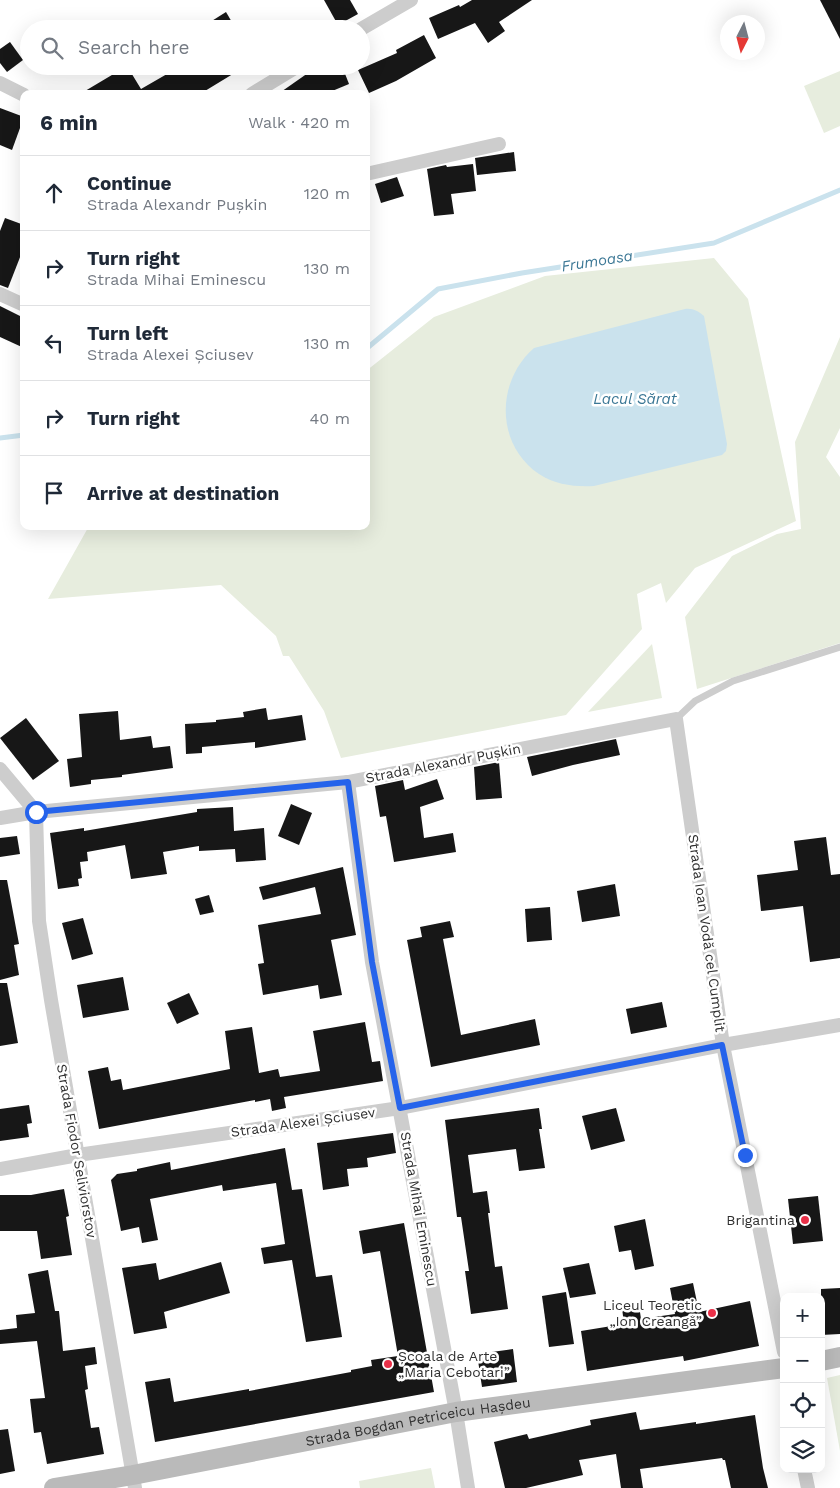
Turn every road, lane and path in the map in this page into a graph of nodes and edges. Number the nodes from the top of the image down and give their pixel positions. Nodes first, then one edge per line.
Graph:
1 (411, 0) edge
2 (370, 24) edge
3 (283, 75) edge
4 (0, 83) edge
5 (259, 90) edge
6 (20, 93) edge
7 (500, 144) dead end
8 (370, 173) edge
9 (0, 294) edge
10 (20, 303) edge
11 (840, 647) edge
12 (676, 718) junction
13 (0, 769) edge
14 (348, 782) junction
15 (36, 812) junction
16 (0, 818) edge
17 (840, 1025) edge
18 (722, 1045) junction
19 (400, 1108) junction
20 (78, 1155) junction
21 (0, 1169) edge
22 (781, 1338) edge
23 (840, 1357) edge
24 (825, 1360) edge
25 (780, 1369) edge
26 (456, 1412) junction
27 (805, 1473) edge
28 (134, 1481) edge
29 (54, 1488) edge
30 (468, 1488) edge
31 (808, 1488) edge

1 - 2 street
3 - 5 street
4 - 6 street
7 - 8 street
9 - 10 street
11 - 12 lane
12 - 14 street, Strada Alexandr Pușkin
12 - 18 street, Strada Ioan Vodă cel Cumplit
13 - 15 street
14 - 15 street, Strada Alexandr Pușkin
14 - 19 street, Strada Mihai Eminescu
15 - 16 street, Strada Alexandr Pușkin
15 - 20 street, Strada Fiodor Seliviorstov
17 - 18 street, Strada Alexei Șciusev
18 - 19 street, Strada Alexei Șciusev
18 - 22 street, Strada Ioan Vodă cel Cumplit
19 - 20 street, Strada Alexei Șciusev
19 - 26 street, Strada Mihai Eminescu
20 - 21 street, Strada Alexei Șciusev
20 - 28 street, Strada Fiodor Seliviorstov
23 - 24 main road
25 - 26 main road, Strada Bogdan Petriceicu Hașdeu
26 - 28 main road, Strada Bogdan Petriceicu Hașdeu
26 - 30 street, Strada Mihai Eminescu
27 - 31 street
28 - 29 main road, Strada Bogdan Petriceicu Hașdeu

